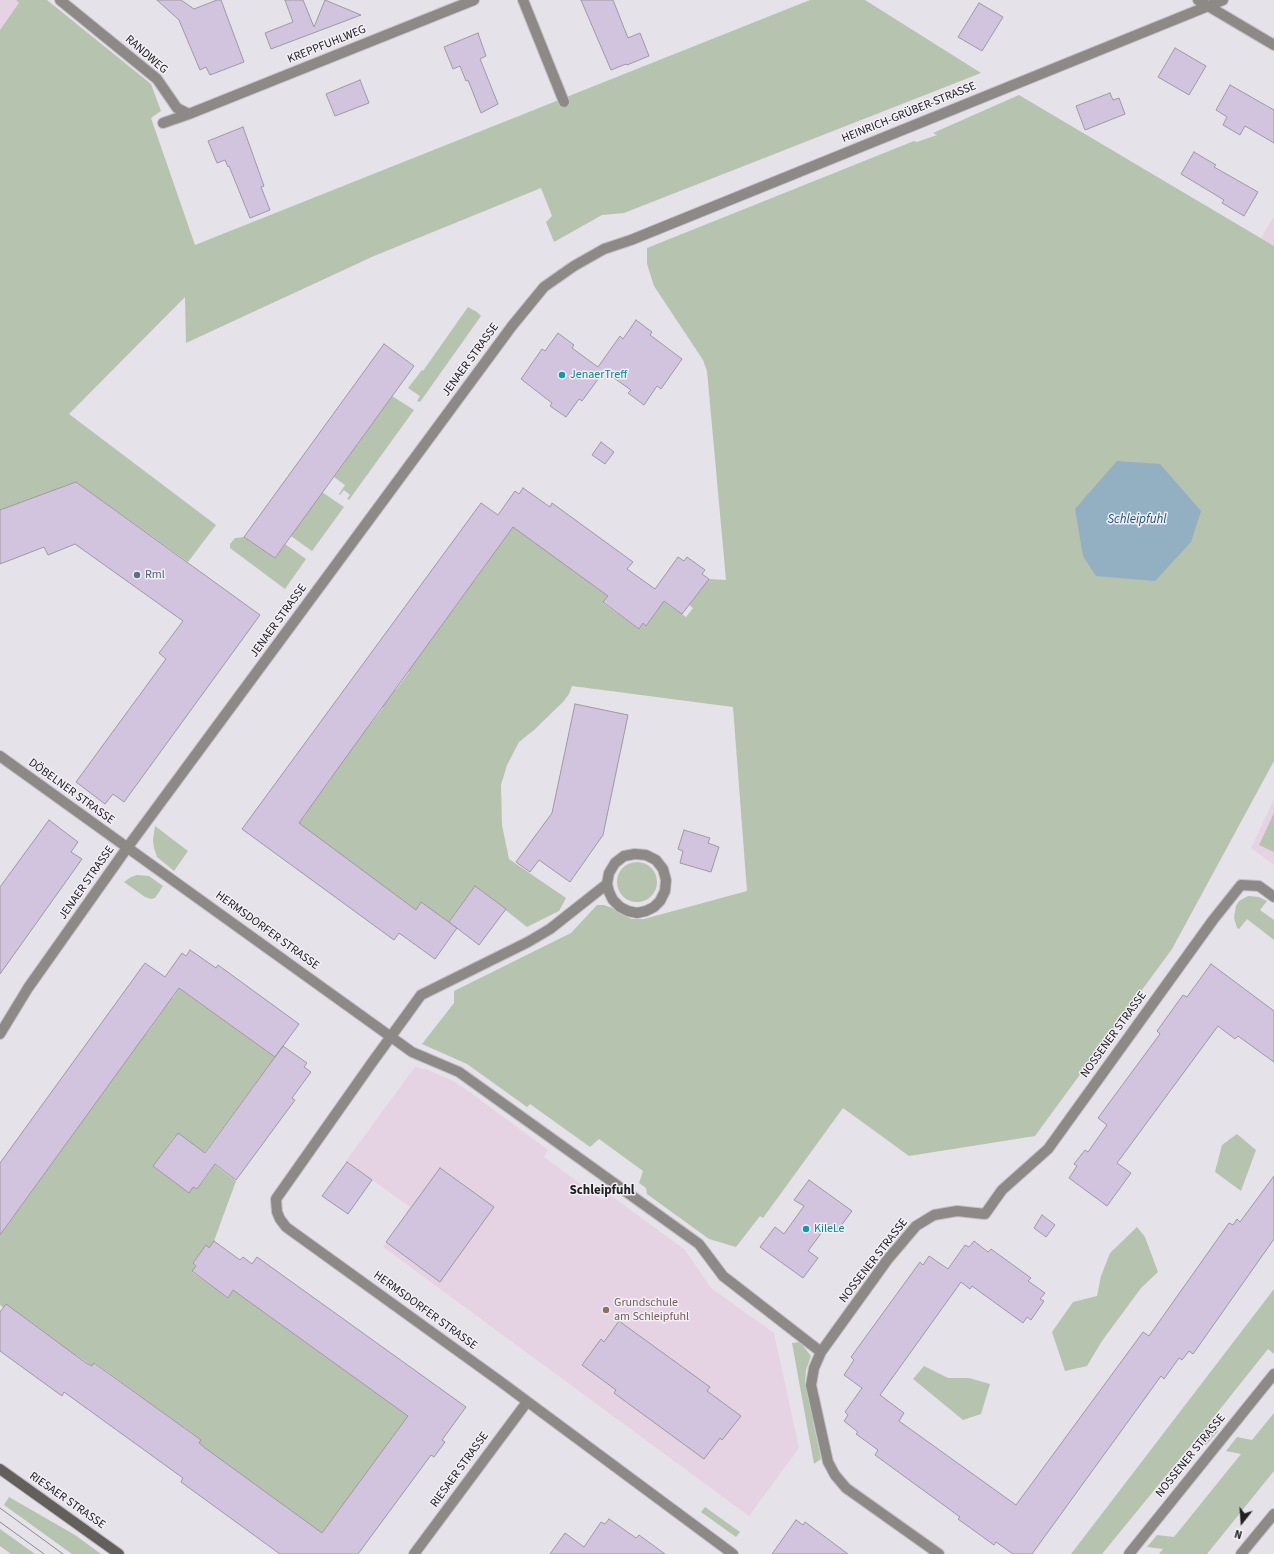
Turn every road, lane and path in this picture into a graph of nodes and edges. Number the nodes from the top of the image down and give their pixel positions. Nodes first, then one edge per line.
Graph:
1 (60, 0) edge
2 (474, 0) edge
3 (523, 0) edge
4 (1198, 0) edge
5 (1223, 0) edge
6 (1208, 6) junction
7 (1274, 45) edge
8 (564, 102) dead end
9 (189, 114) junction
10 (163, 123) dead end
11 (604, 249) joint
12 (0, 756) edge
13 (128, 848) junction
14 (607, 884) junction
15 (1274, 897) edge
16 (0, 1034) edge
17 (390, 1036) junction
18 (821, 1352) junction
19 (1274, 1374) edge
20 (527, 1402) junction
21 (0, 1469) edge
22 (1274, 1514) edge
23 (119, 1554) edge
24 (414, 1554) edge
25 (733, 1554) edge
26 (939, 1554) edge
27 (1129, 1554) edge
28 (1242, 1554) edge

1 - 9 street, RANDWEG
2 - 9 street, KREPPFUHLWEG
3 - 8 street
4 - 6 street
5 - 6 street, HEINRICH-GRÜBER-STRASSE
6 - 7 street
6 - 11 street, HEINRICH-GRÜBER-STRASSE
9 - 10 street
11 - 13 street, JENAER STRASSE
12 - 13 street, DÖBELNER STRASSE
13 - 16 street, JENAER STRASSE
13 - 17 street, HERMSDORFER STRASSE
14 - 14 street
14 - 17 street, HERMSDORFER STRASSE
15 - 18 street, NOSSENER STRASSE
17 - 18 street, HERMSDORFER STRASSE
17 - 20 street, HERMSDORFER STRASSE
18 - 26 street, NOSSENER STRASSE
19 - 27 street, NOSSENER STRASSE
20 - 24 street, RIESAER STRASSE
20 - 25 street, HERMSDORFER STRASSE
21 - 23 main road, RIESAER STRASSE
22 - 28 street

